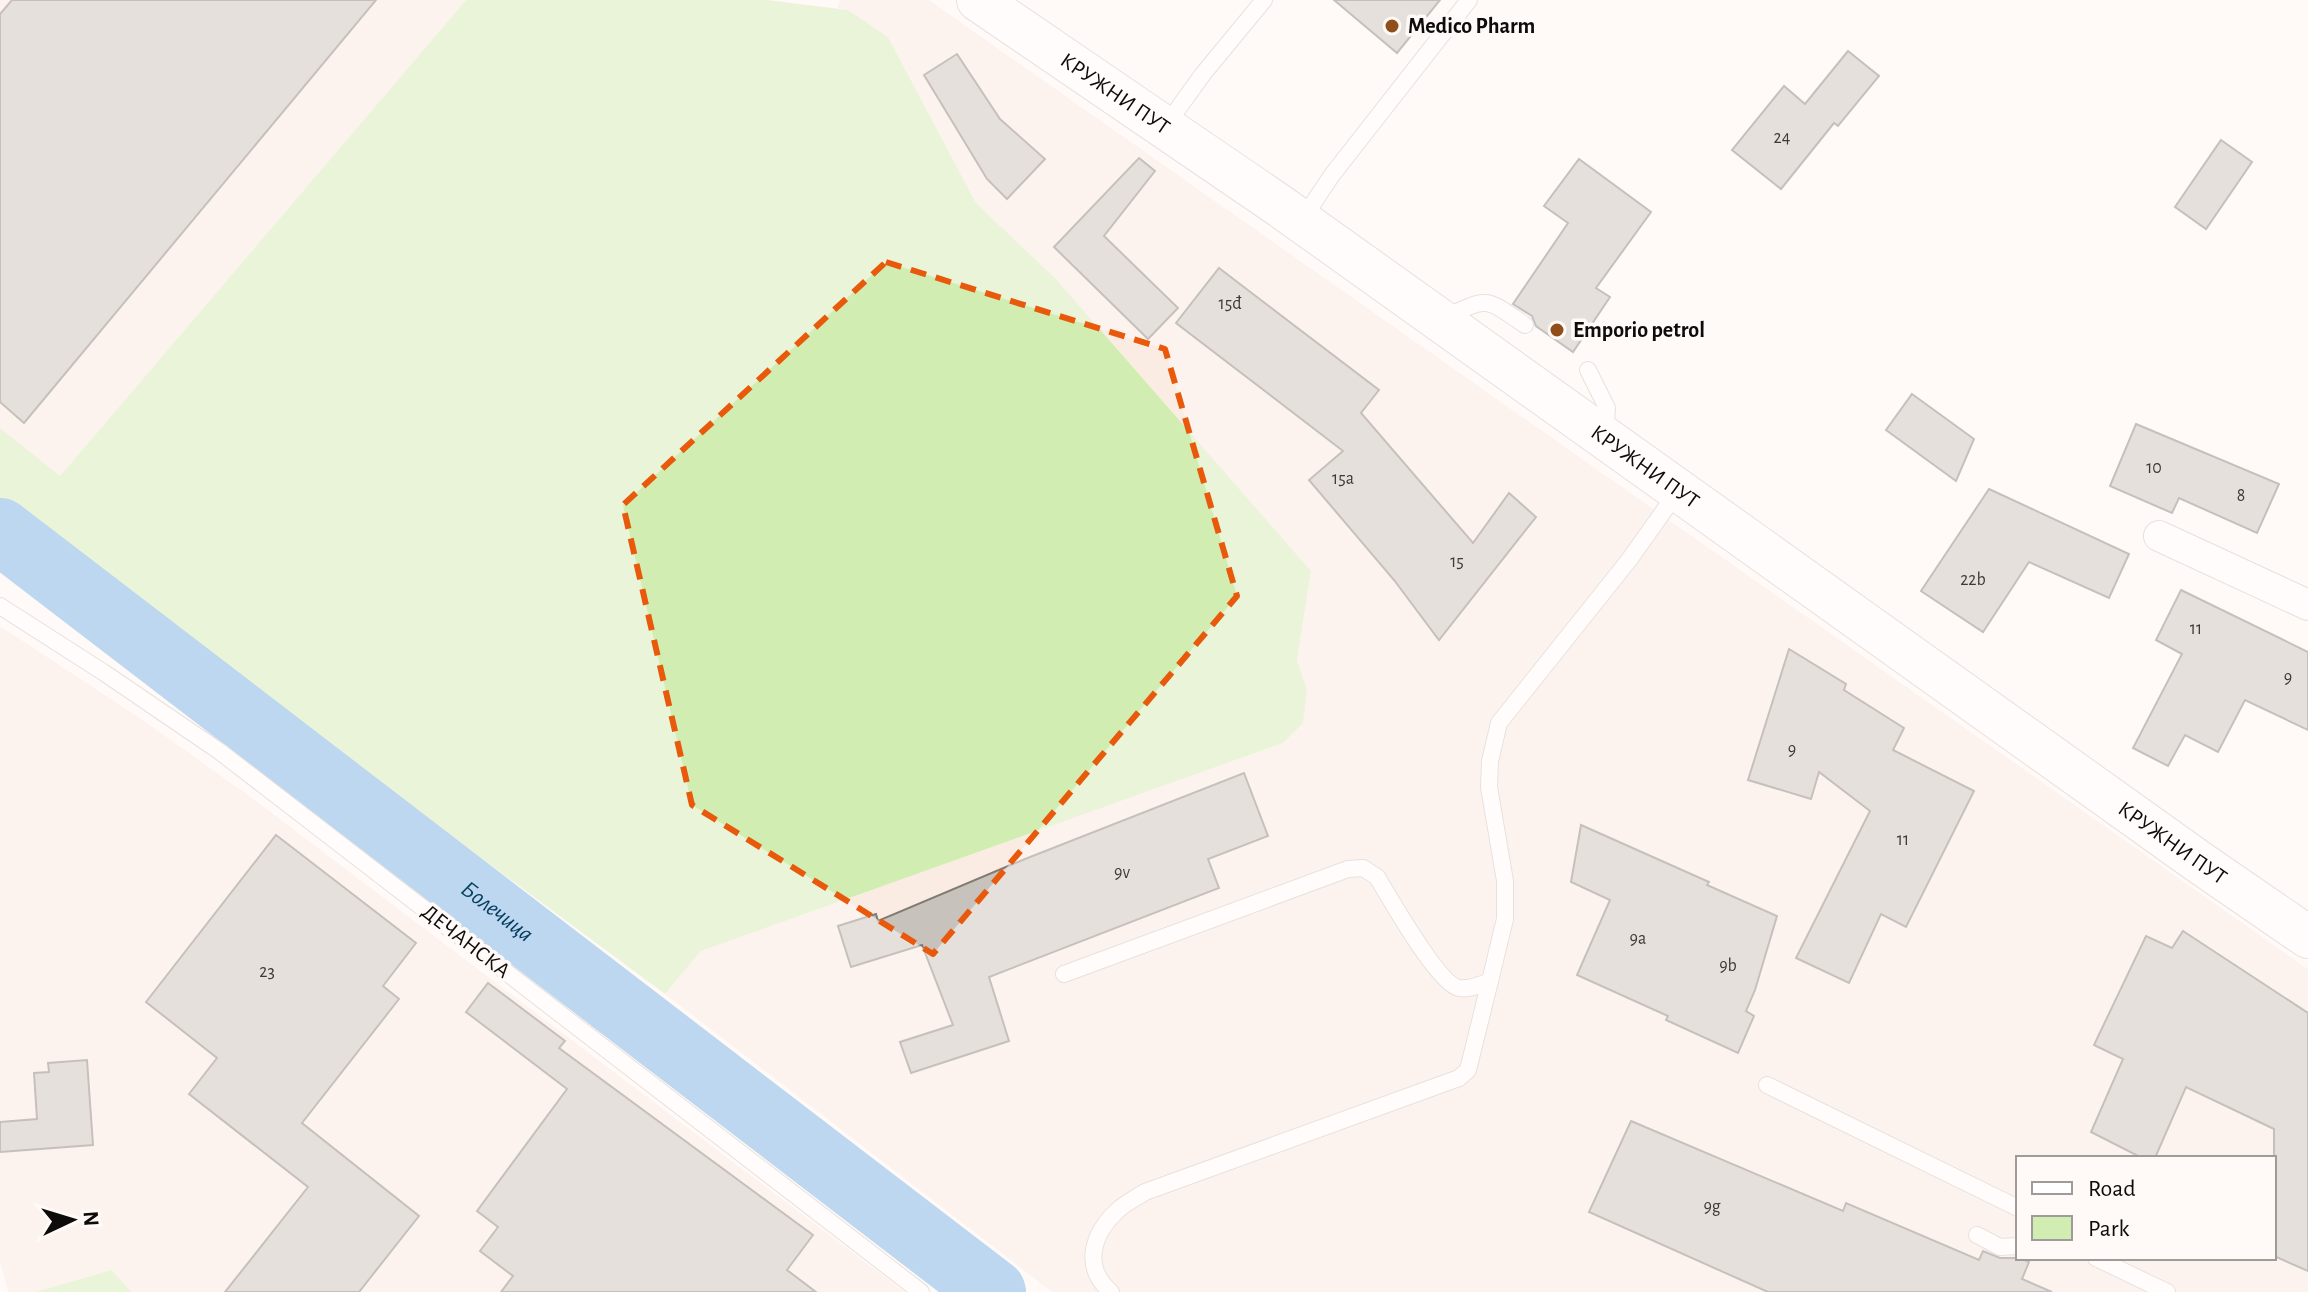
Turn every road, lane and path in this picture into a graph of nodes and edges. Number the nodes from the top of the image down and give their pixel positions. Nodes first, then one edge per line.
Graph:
1 (978, 0) edge
2 (1264, 0) edge
3 (1469, 0) edge
4 (1163, 128) junction
5 (1302, 221) junction
6 (1440, 320) junction
7 (1525, 325) dead end
8 (1588, 370) dead end
9 (1604, 438) junction
10 (1678, 491) junction
11 (2159, 536) dead end
12 (2308, 605) edge
13 (0, 606) edge
14 (2308, 937) edge
15 (1064, 974) dead end
16 (1490, 981) junction
17 (1767, 1085) dead end
18 (2016, 1207) edge
19 (1977, 1235) dead end
20 (2016, 1246) edge
21 (2100, 1260) edge
22 (921, 1292) edge
23 (1111, 1292) edge
24 (2167, 1292) edge

1 - 4 main road, КРУЖНИ ПУТ
2 - 4 lane
3 - 5 lane
4 - 5 main road, КРУЖНИ ПУТ
5 - 6 main road, КРУЖНИ ПУТ
6 - 7 lane
6 - 9 main road, КРУЖНИ ПУТ
8 - 9 lane
9 - 10 main road, КРУЖНИ ПУТ
10 - 14 main road, КРУЖНИ ПУТ
10 - 16 lane
11 - 12 street
13 - 22 lane, ДЕЧАНСКА
15 - 16 lane
16 - 23 lane
17 - 18 lane
19 - 20 lane
21 - 24 lane

